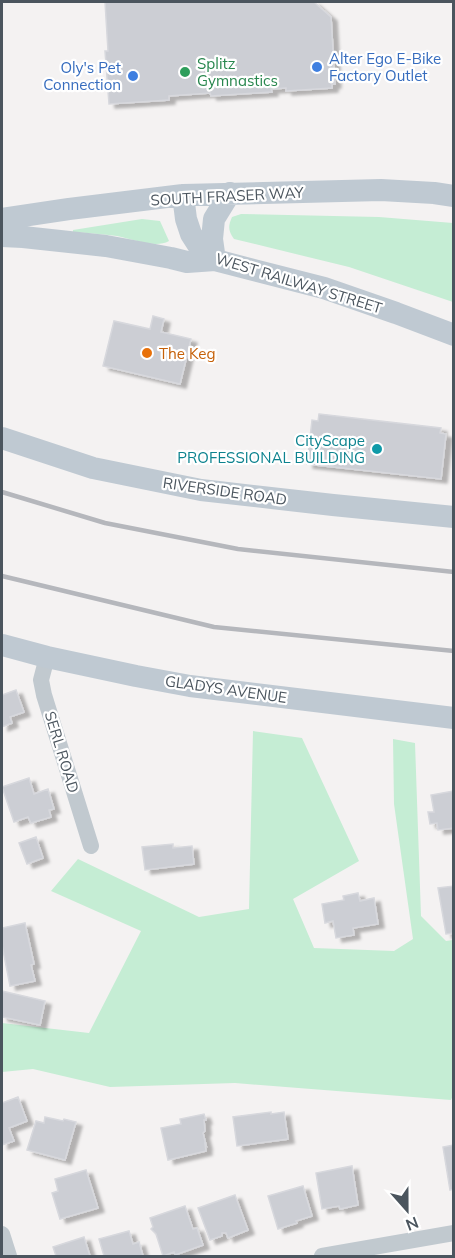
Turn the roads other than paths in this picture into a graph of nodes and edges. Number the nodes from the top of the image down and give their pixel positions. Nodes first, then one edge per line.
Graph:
1 (230, 193) junction
2 (183, 195) junction
3 (453, 196) edge
4 (2, 219) edge
5 (2, 236) edge
6 (215, 260) junction
7 (453, 335) edge
8 (2, 438) edge
9 (453, 517) edge
10 (2, 645) edge
11 (47, 657) junction
12 (453, 717) edge
13 (91, 846) dead end
14 (453, 1233) edge
15 (2, 1234) edge
16 (9, 1257) edge
17 (322, 1257) edge

1 - 2 street, SOUTH FRASER WAY
1 - 3 street, SOUTH FRASER WAY
1 - 6 street
2 - 4 street, SOUTH FRASER WAY
2 - 6 street, WEST RAILWAY STREET
5 - 6 street
6 - 7 street, WEST RAILWAY STREET
8 - 9 street, RIVERSIDE ROAD
10 - 11 street, GLADYS AVENUE
11 - 12 street, GLADYS AVENUE
11 - 13 street, SERL ROAD
14 - 17 street
15 - 16 street

